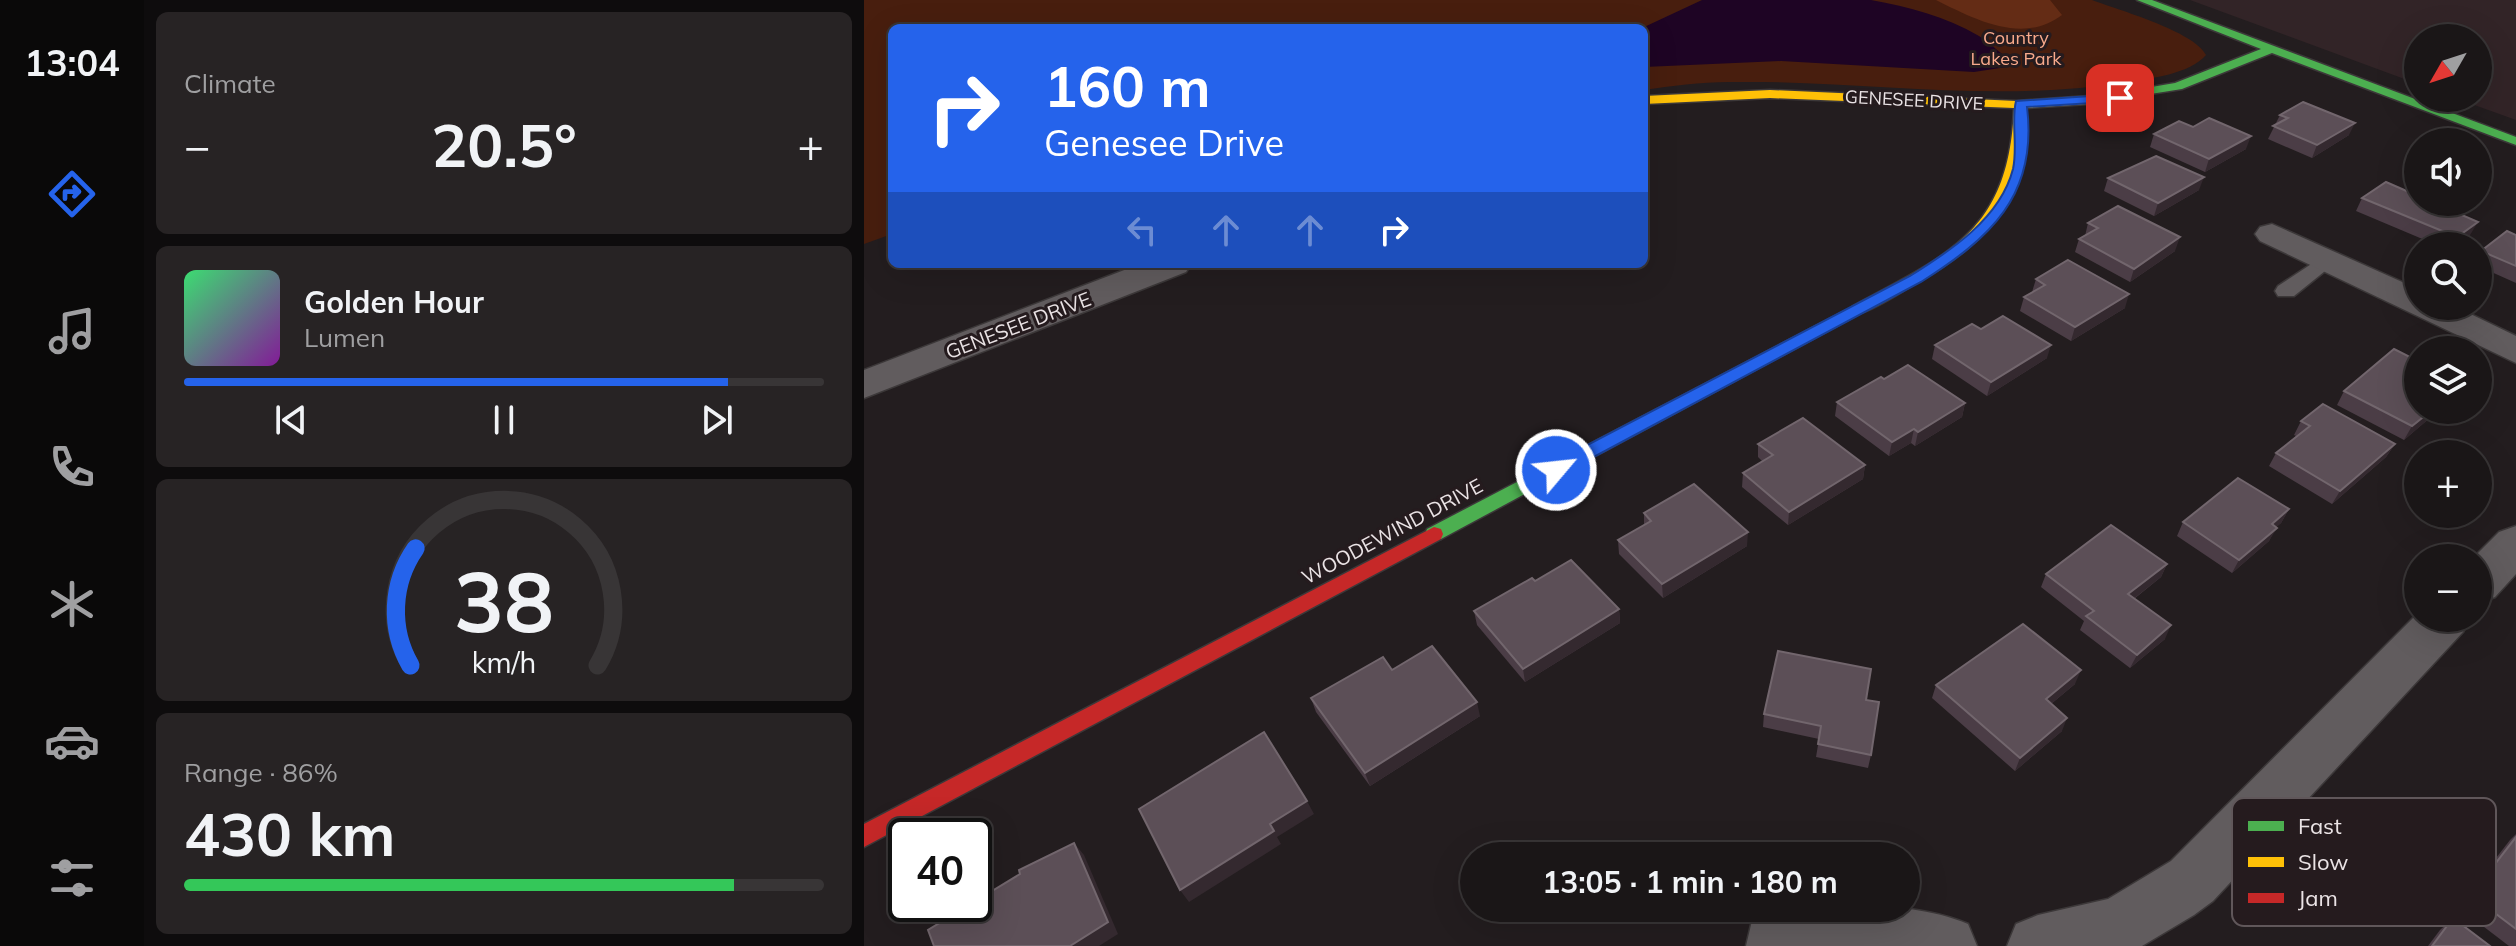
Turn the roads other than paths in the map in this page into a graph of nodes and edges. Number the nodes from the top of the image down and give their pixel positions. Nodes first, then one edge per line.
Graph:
1 (2142, 0) edge
2 (2271, 49) junction
3 (1648, 100) edge
4 (2020, 104) junction
5 (2516, 141) edge
6 (2272, 234) dead end
7 (2328, 259) junction
8 (1163, 268) edge
9 (2286, 291) dead end
10 (2404, 296) edge
11 (2453, 320) edge
12 (2516, 351) edge
13 (864, 385) edge
14 (2516, 544) edge
15 (2492, 569) edge
16 (2432, 632) edge
17 (2272, 798) edge
18 (864, 836) edge
19 (2232, 839) edge
20 (1928, 945) edge
21 (1777, 946) edge
22 (2038, 946) edge

1 - 2 street
2 - 4 street, GENESEE DRIVE
2 - 5 street
3 - 4 street, GENESEE DRIVE
4 - 18 street, WOODEWIND DRIVE
6 - 7 street
7 - 9 lane
7 - 10 street
8 - 13 street, GENESEE DRIVE
11 - 12 street
14 - 15 street
16 - 17 street
19 - 22 street
20 - 21 street

